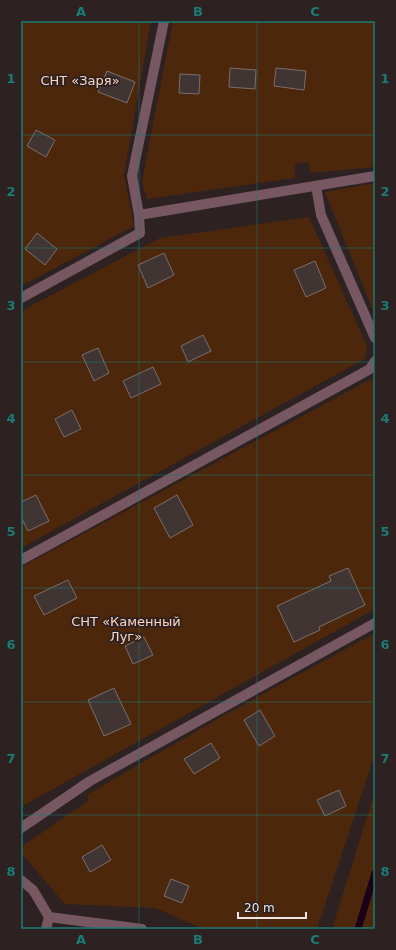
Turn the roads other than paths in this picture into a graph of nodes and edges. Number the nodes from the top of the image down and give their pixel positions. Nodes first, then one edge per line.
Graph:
1 (164, 21) edge
2 (375, 176) edge
3 (316, 186) junction
4 (140, 215) junction
5 (21, 298) edge
6 (375, 338) edge
7 (375, 361) edge
8 (21, 560) edge
9 (375, 624) edge
10 (21, 828) edge
11 (21, 880) edge
12 (49, 917) junction
13 (46, 929) edge
14 (142, 929) edge

1 - 4 street
2 - 3 street
3 - 4 street
3 - 6 street
4 - 5 street
7 - 8 street
9 - 10 street
11 - 12 street
12 - 13 street
12 - 14 street

